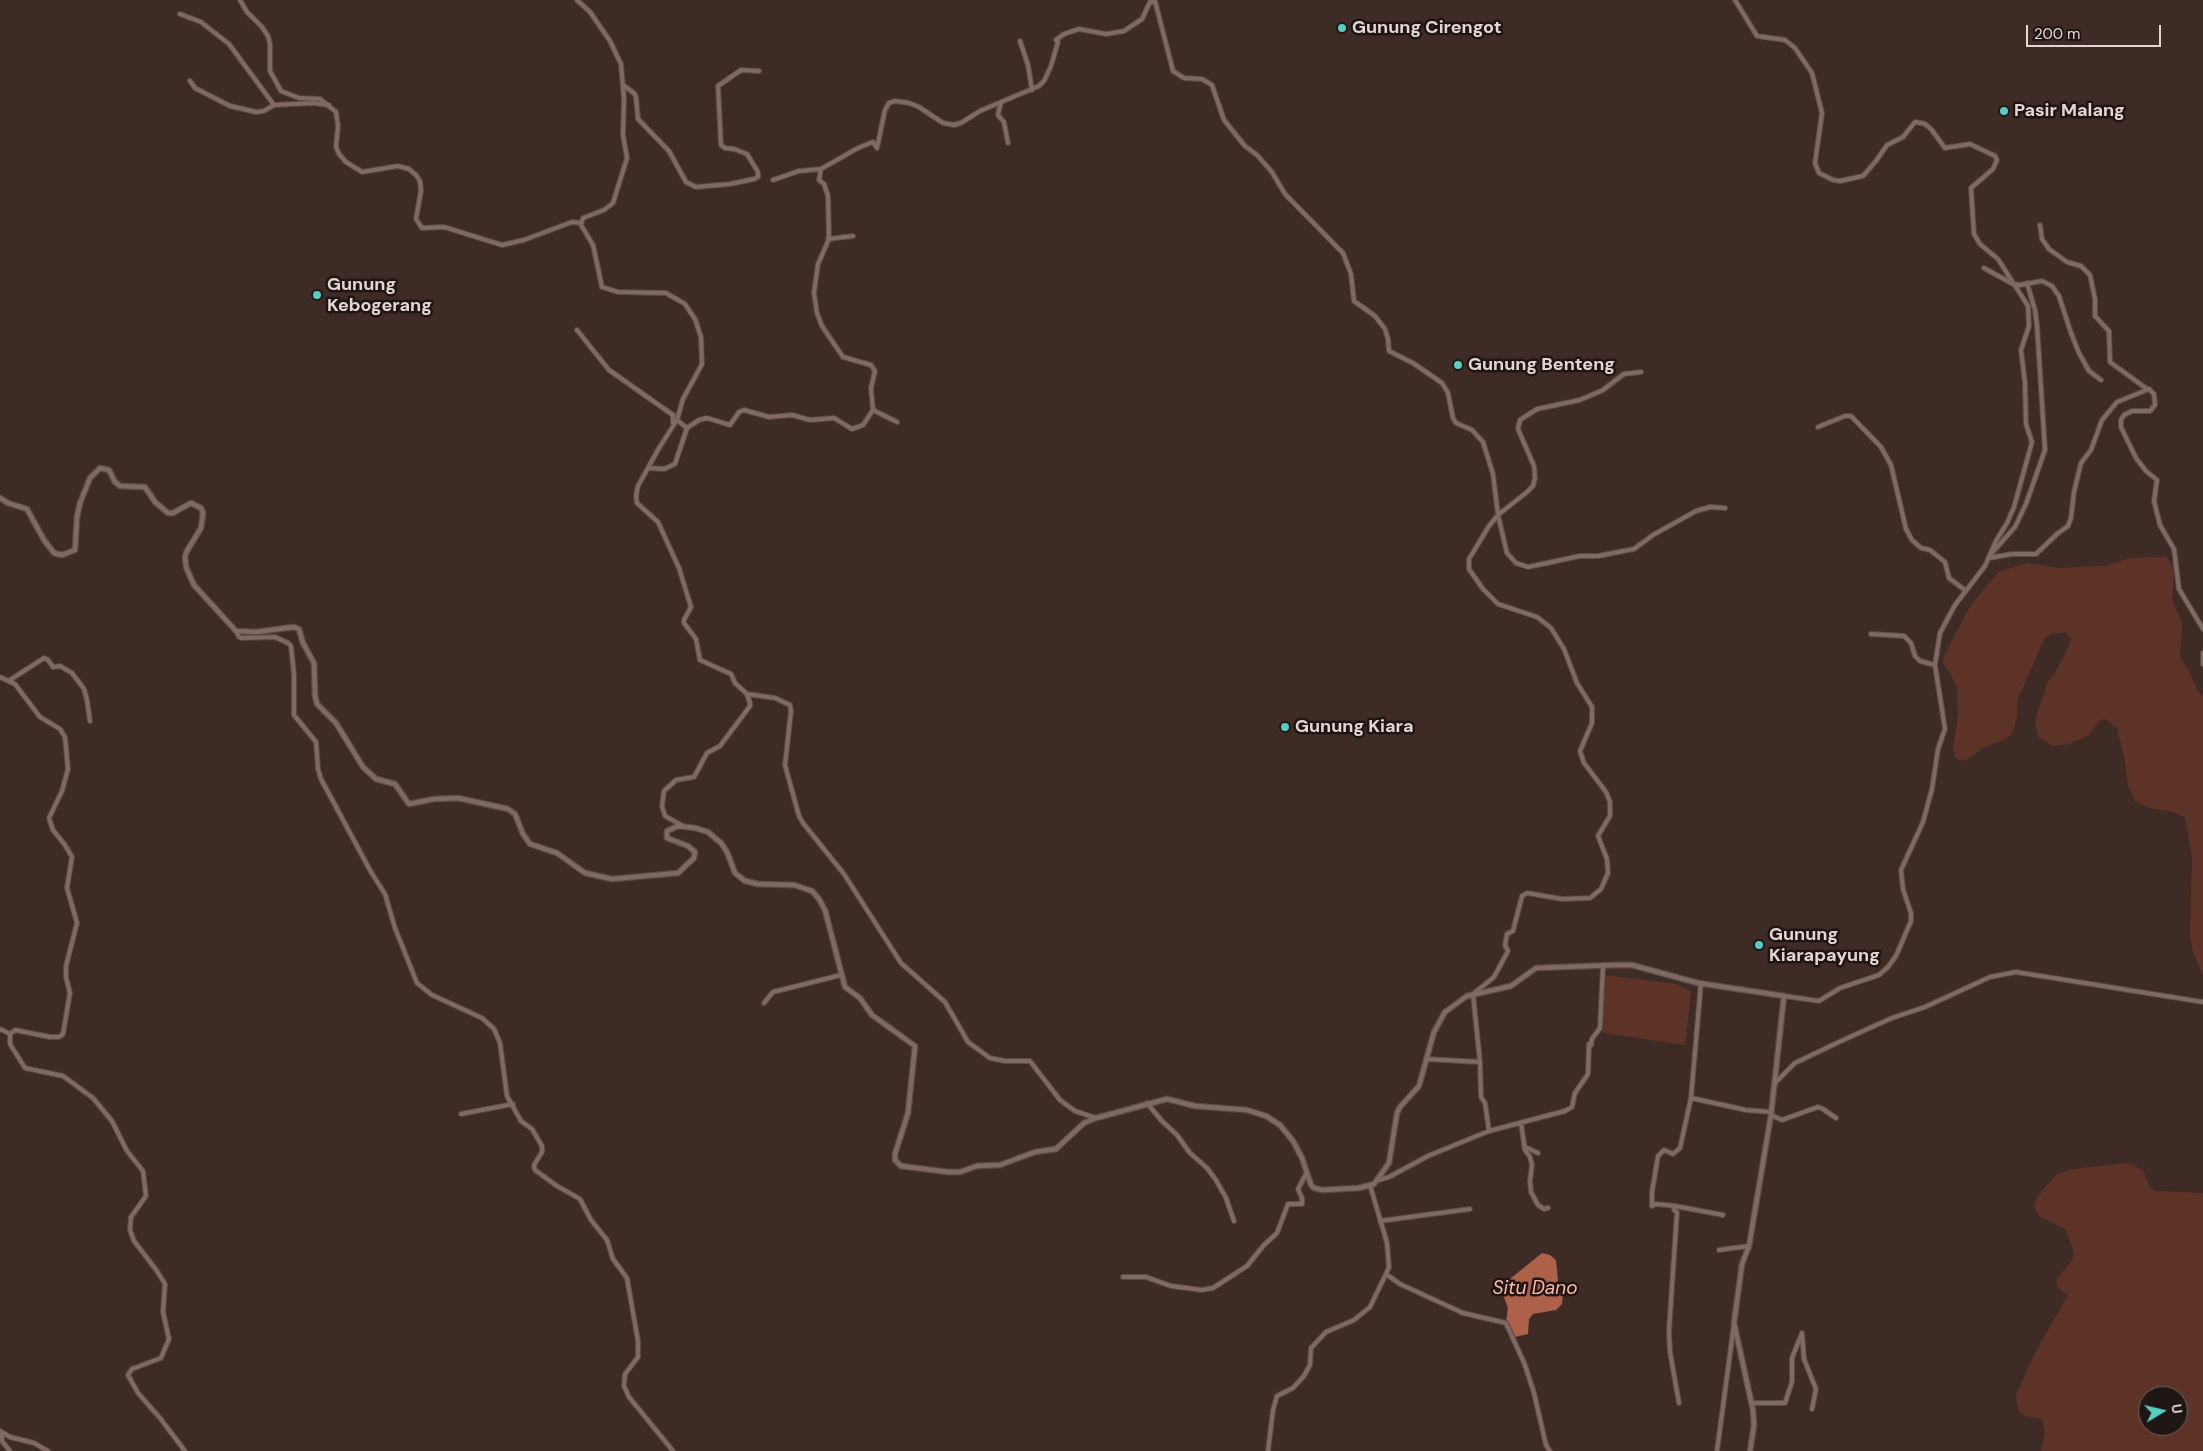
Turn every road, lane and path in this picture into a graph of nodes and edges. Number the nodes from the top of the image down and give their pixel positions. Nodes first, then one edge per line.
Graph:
1 (240, 0) edge
2 (577, 0) edge
3 (1735, 0) edge
4 (1151, 1) edge
5 (180, 14) dead end
6 (1020, 41) dead end
7 (759, 71) dead end
8 (190, 80) dead end
9 (623, 85) junction
10 (1032, 90) junction
11 (1001, 102) junction
12 (274, 105) junction
13 (329, 105) junction
14 (1008, 143) dead end
15 (821, 169) junction
16 (773, 180) dead end
17 (581, 223) junction
18 (2040, 225) dead end
19 (853, 236) dead end
20 (828, 239) junction
21 (1984, 268) dead end
22 (2014, 284) junction
23 (2026, 284) junction
24 (577, 330) dead end
25 (1641, 372) dead end
26 (2101, 380) dead end
27 (2147, 389) junction
28 (873, 410) junction
29 (676, 420) junction
30 (897, 422) dead end
31 (1818, 427) dead end
32 (687, 428) junction
33 (669, 434) junction
34 (649, 468) junction
35 (0, 498) edge
36 (1725, 508) dead end
37 (1498, 515) junction
38 (1990, 557) junction
39 (1966, 590) junction
40 (2203, 629) edge
41 (236, 631) junction
42 (1871, 634) dead end
43 (2203, 653) edge
44 (1935, 664) junction
45 (2203, 664) edge
46 (0, 677) edge
47 (10, 680) junction
48 (747, 694) junction
49 (90, 721) dead end
50 (683, 826) junction
51 (1603, 966) junction
52 (841, 975) junction
53 (1701, 983) junction
54 (1473, 994) junction
55 (1784, 996) junction
56 (764, 1002) dead end
57 (2203, 1002) edge
58 (0, 1029) edge
59 (10, 1034) junction
60 (1426, 1059) junction
61 (1480, 1062) junction
62 (1774, 1084) junction
63 (1691, 1098) junction
64 (1147, 1103) junction
65 (513, 1104) junction
66 (1771, 1113) junction
67 (461, 1114) dead end
68 (1096, 1118) junction
69 (1836, 1118) dead end
70 (1521, 1123) junction
71 (1489, 1131) junction
72 (1525, 1147) junction
73 (1538, 1153) dead end
74 (1306, 1172) junction
75 (1378, 1180) junction
76 (1370, 1185) junction
77 (1675, 1206) junction
78 (1548, 1208) dead end
79 (1470, 1209) dead end
80 (1723, 1214) dead end
81 (1234, 1221) dead end
82 (1380, 1221) junction
83 (1749, 1246) junction
84 (1719, 1250) dead end
85 (1386, 1274) junction
86 (1123, 1277) dead end
87 (1734, 1322) junction
88 (1679, 1403) dead end
89 (1752, 1403) junction
90 (1812, 1409) dead end
91 (1, 1432) edge
92 (10, 1451) edge
93 (48, 1451) edge
94 (185, 1451) edge
95 (673, 1451) edge
96 (1268, 1451) edge
97 (1550, 1451) edge
98 (1717, 1451) edge
99 (1750, 1451) edge

1 - 13 street
2 - 9 street
3 - 22 street
4 - 10 street
4 - 37 street
5 - 12 street
6 - 10 street
7 - 9 street
8 - 12 street
9 - 17 street
10 - 11 street
11 - 14 street
11 - 15 street
12 - 13 street
13 - 17 street
15 - 16 street
15 - 20 street
17 - 29 street
18 - 27 street
19 - 20 street
20 - 28 street
21 - 22 street
22 - 23 street
22 - 38 street
23 - 26 street
23 - 38 street
24 - 33 street
25 - 37 street
27 - 38 street
27 - 40 street
28 - 30 street
28 - 32 street
29 - 32 street
29 - 33 street
31 - 39 street
32 - 34 street
33 - 34 street
34 - 48 street
35 - 41 street
36 - 37 street
37 - 54 street
38 - 39 street
39 - 44 street
41 - 50 street
41 - 65 street
42 - 44 street
43 - 45 street
44 - 55 street
46 - 47 street
47 - 49 street
47 - 59 street
48 - 50 street
48 - 68 street
50 - 52 street
51 - 53 street
51 - 54 street
51 - 70 street
52 - 56 street
52 - 68 street
53 - 55 street
53 - 63 street
54 - 60 street
54 - 61 street
55 - 62 street
57 - 62 street
58 - 59 street
59 - 94 street
60 - 61 street
60 - 75 street
61 - 71 street
62 - 66 street
63 - 66 street
63 - 77 street
64 - 68 street
64 - 74 street
64 - 81 street
65 - 67 street
65 - 95 street
66 - 69 street
66 - 83 street
70 - 71 street
70 - 72 street
71 - 75 street
72 - 73 street
72 - 78 street
74 - 76 street
74 - 86 street
75 - 76 street
76 - 82 street
77 - 80 street
77 - 88 street
79 - 82 street
82 - 85 street
83 - 84 street
83 - 87 street
85 - 96 street
85 - 97 street
87 - 89 street
87 - 98 street
89 - 90 street
89 - 99 street
91 - 92 street
91 - 93 street

